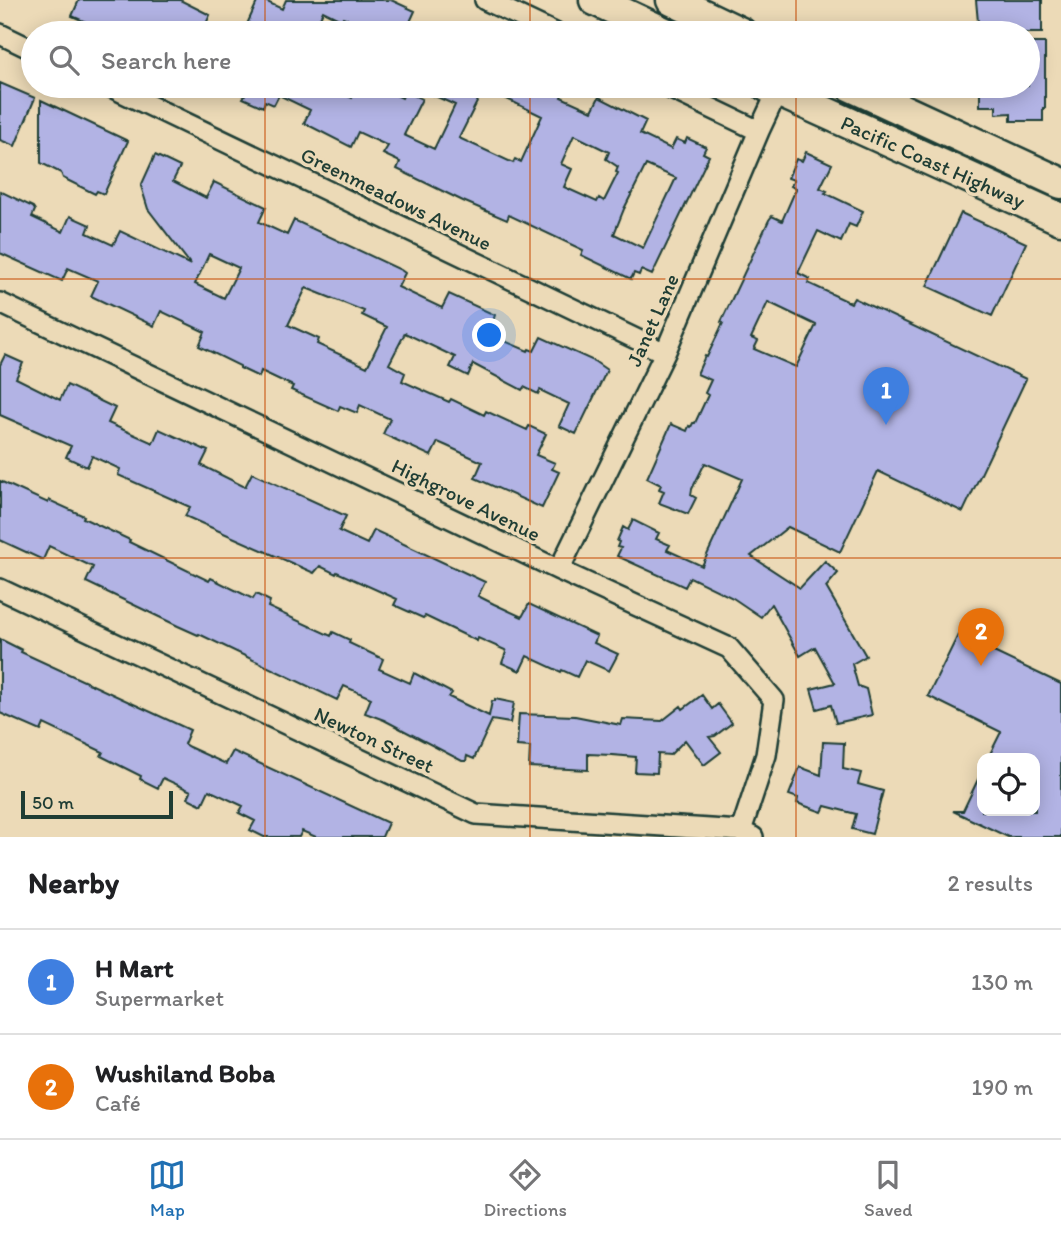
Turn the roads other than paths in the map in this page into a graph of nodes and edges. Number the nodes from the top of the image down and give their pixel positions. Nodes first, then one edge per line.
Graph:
1 (485, 0) edge
2 (595, 0) edge
3 (671, 0) edge
4 (530, 21) edge
5 (640, 21) edge
6 (716, 21) edge
7 (0, 34) edge
8 (21, 44) edge
9 (133, 98) edge
10 (690, 98) edge
11 (771, 98) edge
12 (799, 98) edge
13 (877, 98) edge
14 (759, 131) junction
15 (1061, 183) edge
16 (1061, 219) edge
17 (0, 303) edge
18 (664, 353) junction
19 (559, 570) junction
20 (0, 589) edge
21 (748, 834) edge

1 - 4 street
2 - 5 highway
3 - 6 highway
7 - 8 street
9 - 18 street, Greenmeadows Avenue
10 - 14 street
11 - 14 street, Janet Lane
12 - 16 highway, Pacific Coast Highway
13 - 15 highway, Pacific Coast Highway
14 - 18 street, Janet Lane
17 - 19 street, Highgrove Avenue
18 - 19 street, Janet Lane
19 - 21 street, Highgrove Avenue
20 - 21 street, Newton Street

